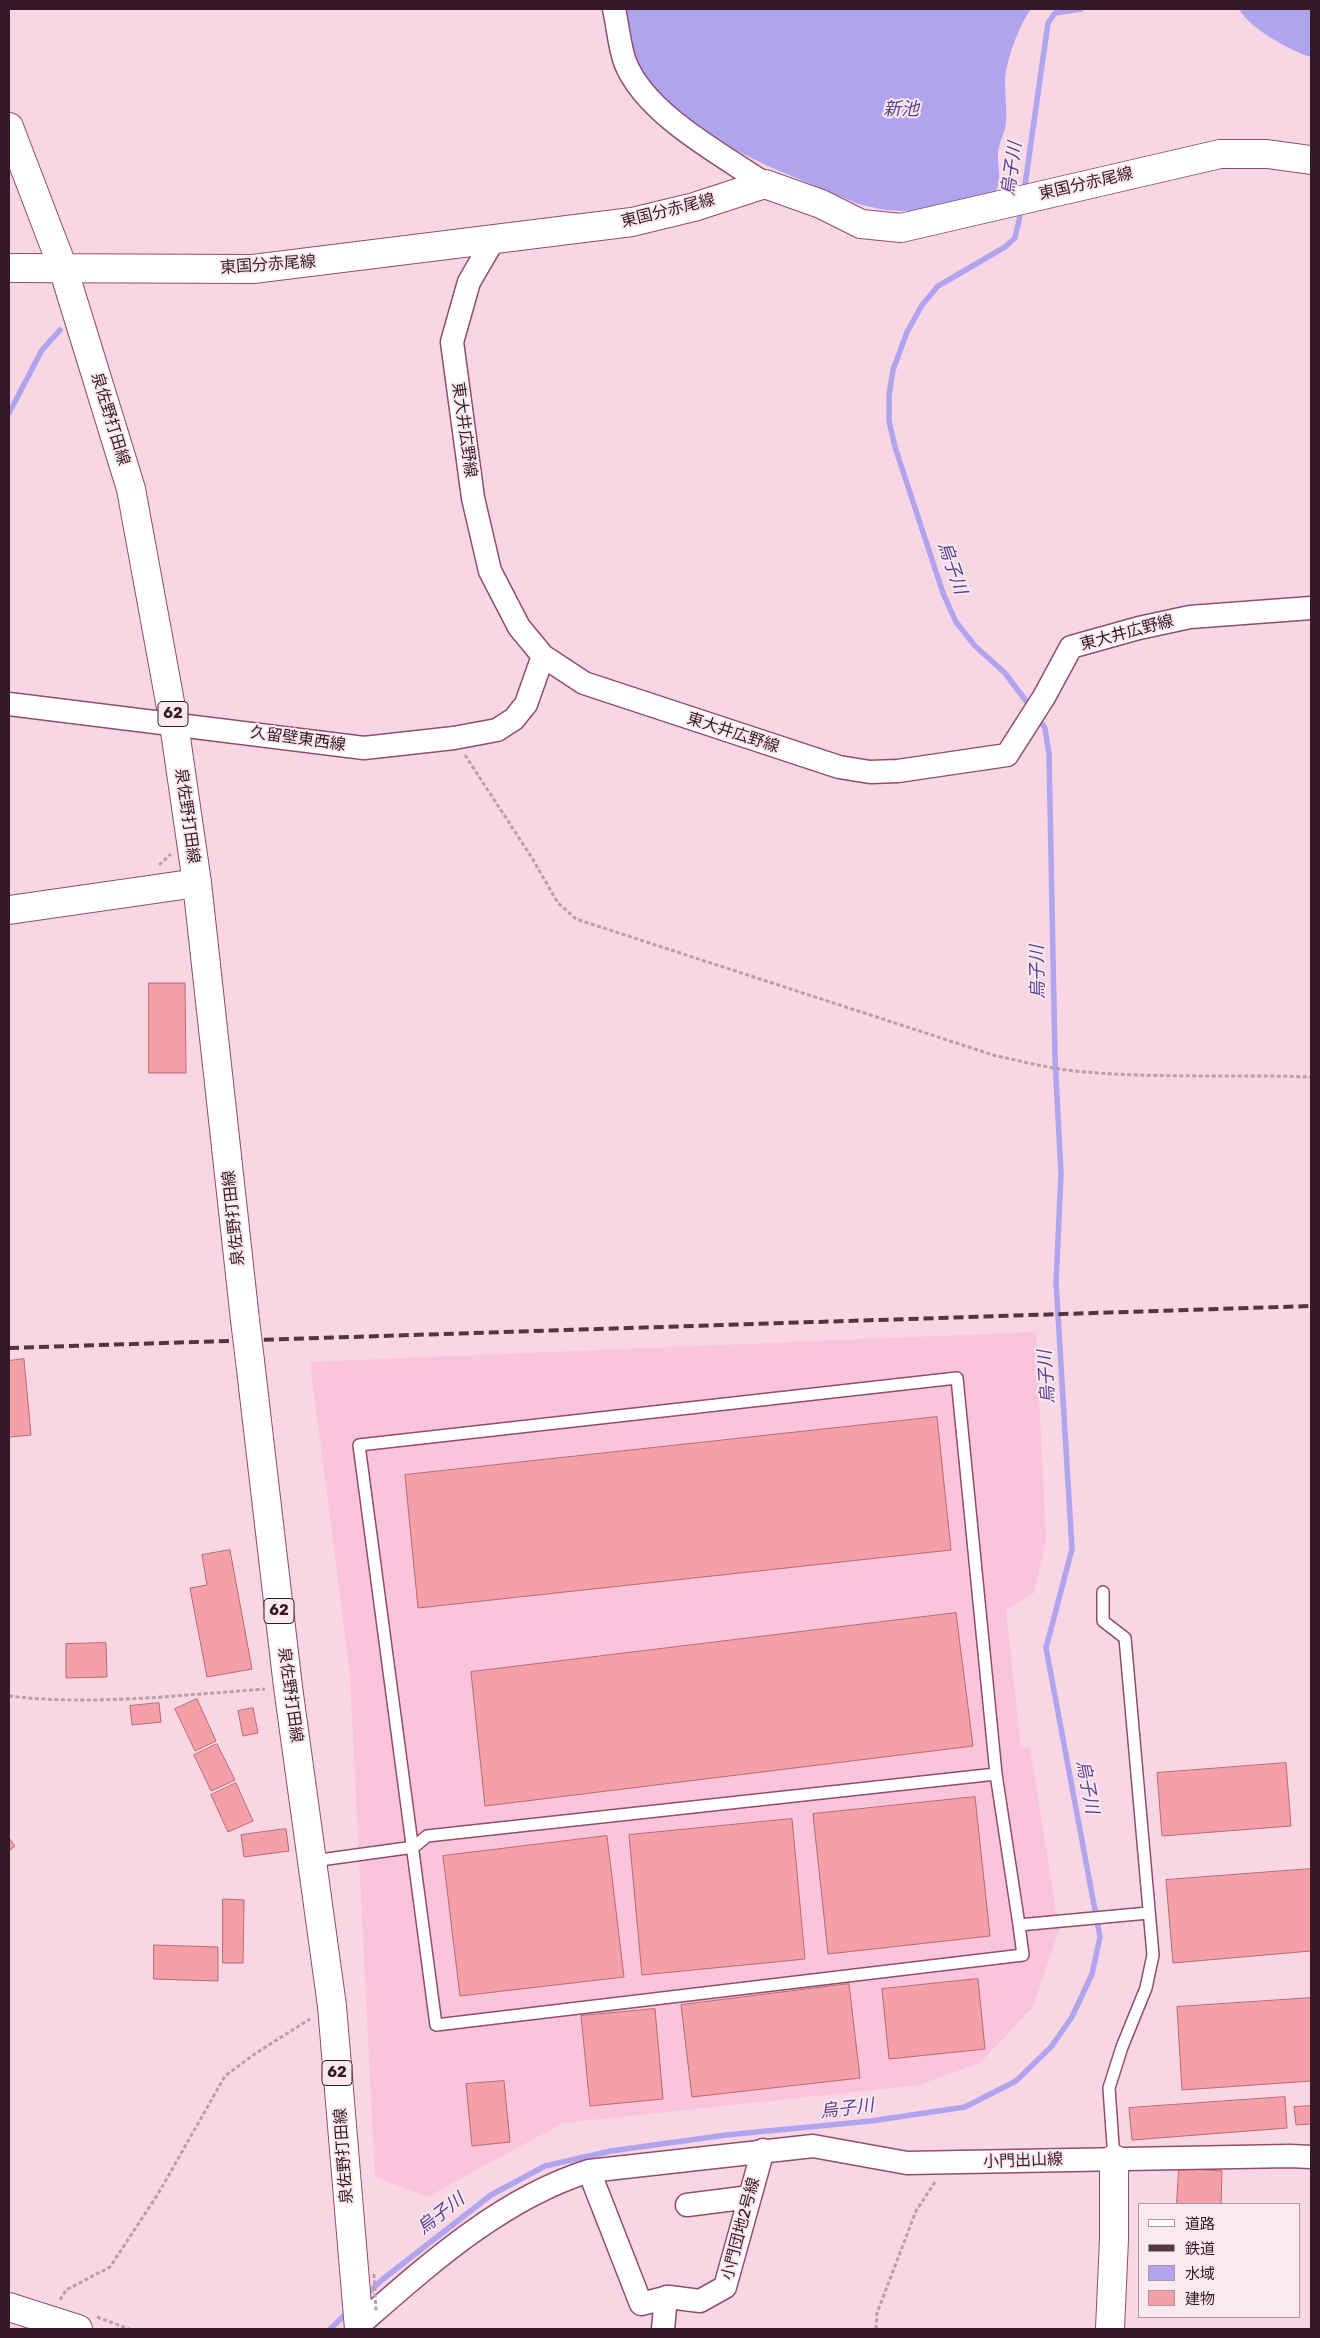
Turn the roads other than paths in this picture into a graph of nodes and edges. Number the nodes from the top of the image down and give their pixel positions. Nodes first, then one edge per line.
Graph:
1 (614, 9) edge
2 (9, 127) edge
3 (1311, 160) edge
4 (766, 184) junction
5 (494, 239) junction
6 (9, 268) edge
7 (64, 268) junction
8 (1311, 608) edge
9 (544, 656) junction
10 (9, 704) edge
11 (174, 724) junction
12 (197, 883) junction
13 (9, 910) edge
14 (1103, 1592) dead end
15 (996, 1774) junction
16 (414, 1847) junction
17 (313, 1861) junction
18 (1148, 1913) junction
19 (1019, 1924) junction
20 (763, 2150) junction
21 (1311, 2157) edge
22 (1114, 2159) junction
23 (589, 2171) junction
24 (750, 2197) junction
25 (687, 2205) dead end
26 (666, 2297) junction
27 (9, 2307) edge
28 (364, 2322) edge
29 (78, 2329) edge
30 (663, 2329) edge
31 (1110, 2329) edge

1 - 4 street
2 - 7 main road, 泉佐野打田線 / 62
3 - 4 main road, 東国分赤尾線
4 - 5 main road, 東国分赤尾線
5 - 7 main road, 東国分赤尾線
5 - 9 street, 東大井広野線
6 - 7 main road, 東国分赤尾線
7 - 11 main road, 泉佐野打田線 / 62
8 - 9 street, 東大井広野線
9 - 11 street, 久留壁東西線
10 - 11 street, 久留壁東西線
11 - 12 main road, 泉佐野打田線 / 62
12 - 13 main road
12 - 17 main road, 泉佐野打田線 / 62, bridge
14 - 18 lane
15 - 16 lane
15 - 16 lane
15 - 19 lane
16 - 17 lane
16 - 19 lane
17 - 28 main road, 泉佐野打田線 / 62
18 - 19 lane
18 - 22 lane
20 - 22 street, 小門出山線
20 - 23 street, 小門出山線
20 - 24 street, 小門団地2号線
21 - 22 street, 小門出山線
22 - 31 main road
23 - 26 street, 小門団地2号線
23 - 28 street, 小門出山線
24 - 25 street
24 - 26 street, 小門団地2号線
26 - 30 street
27 - 29 main road

